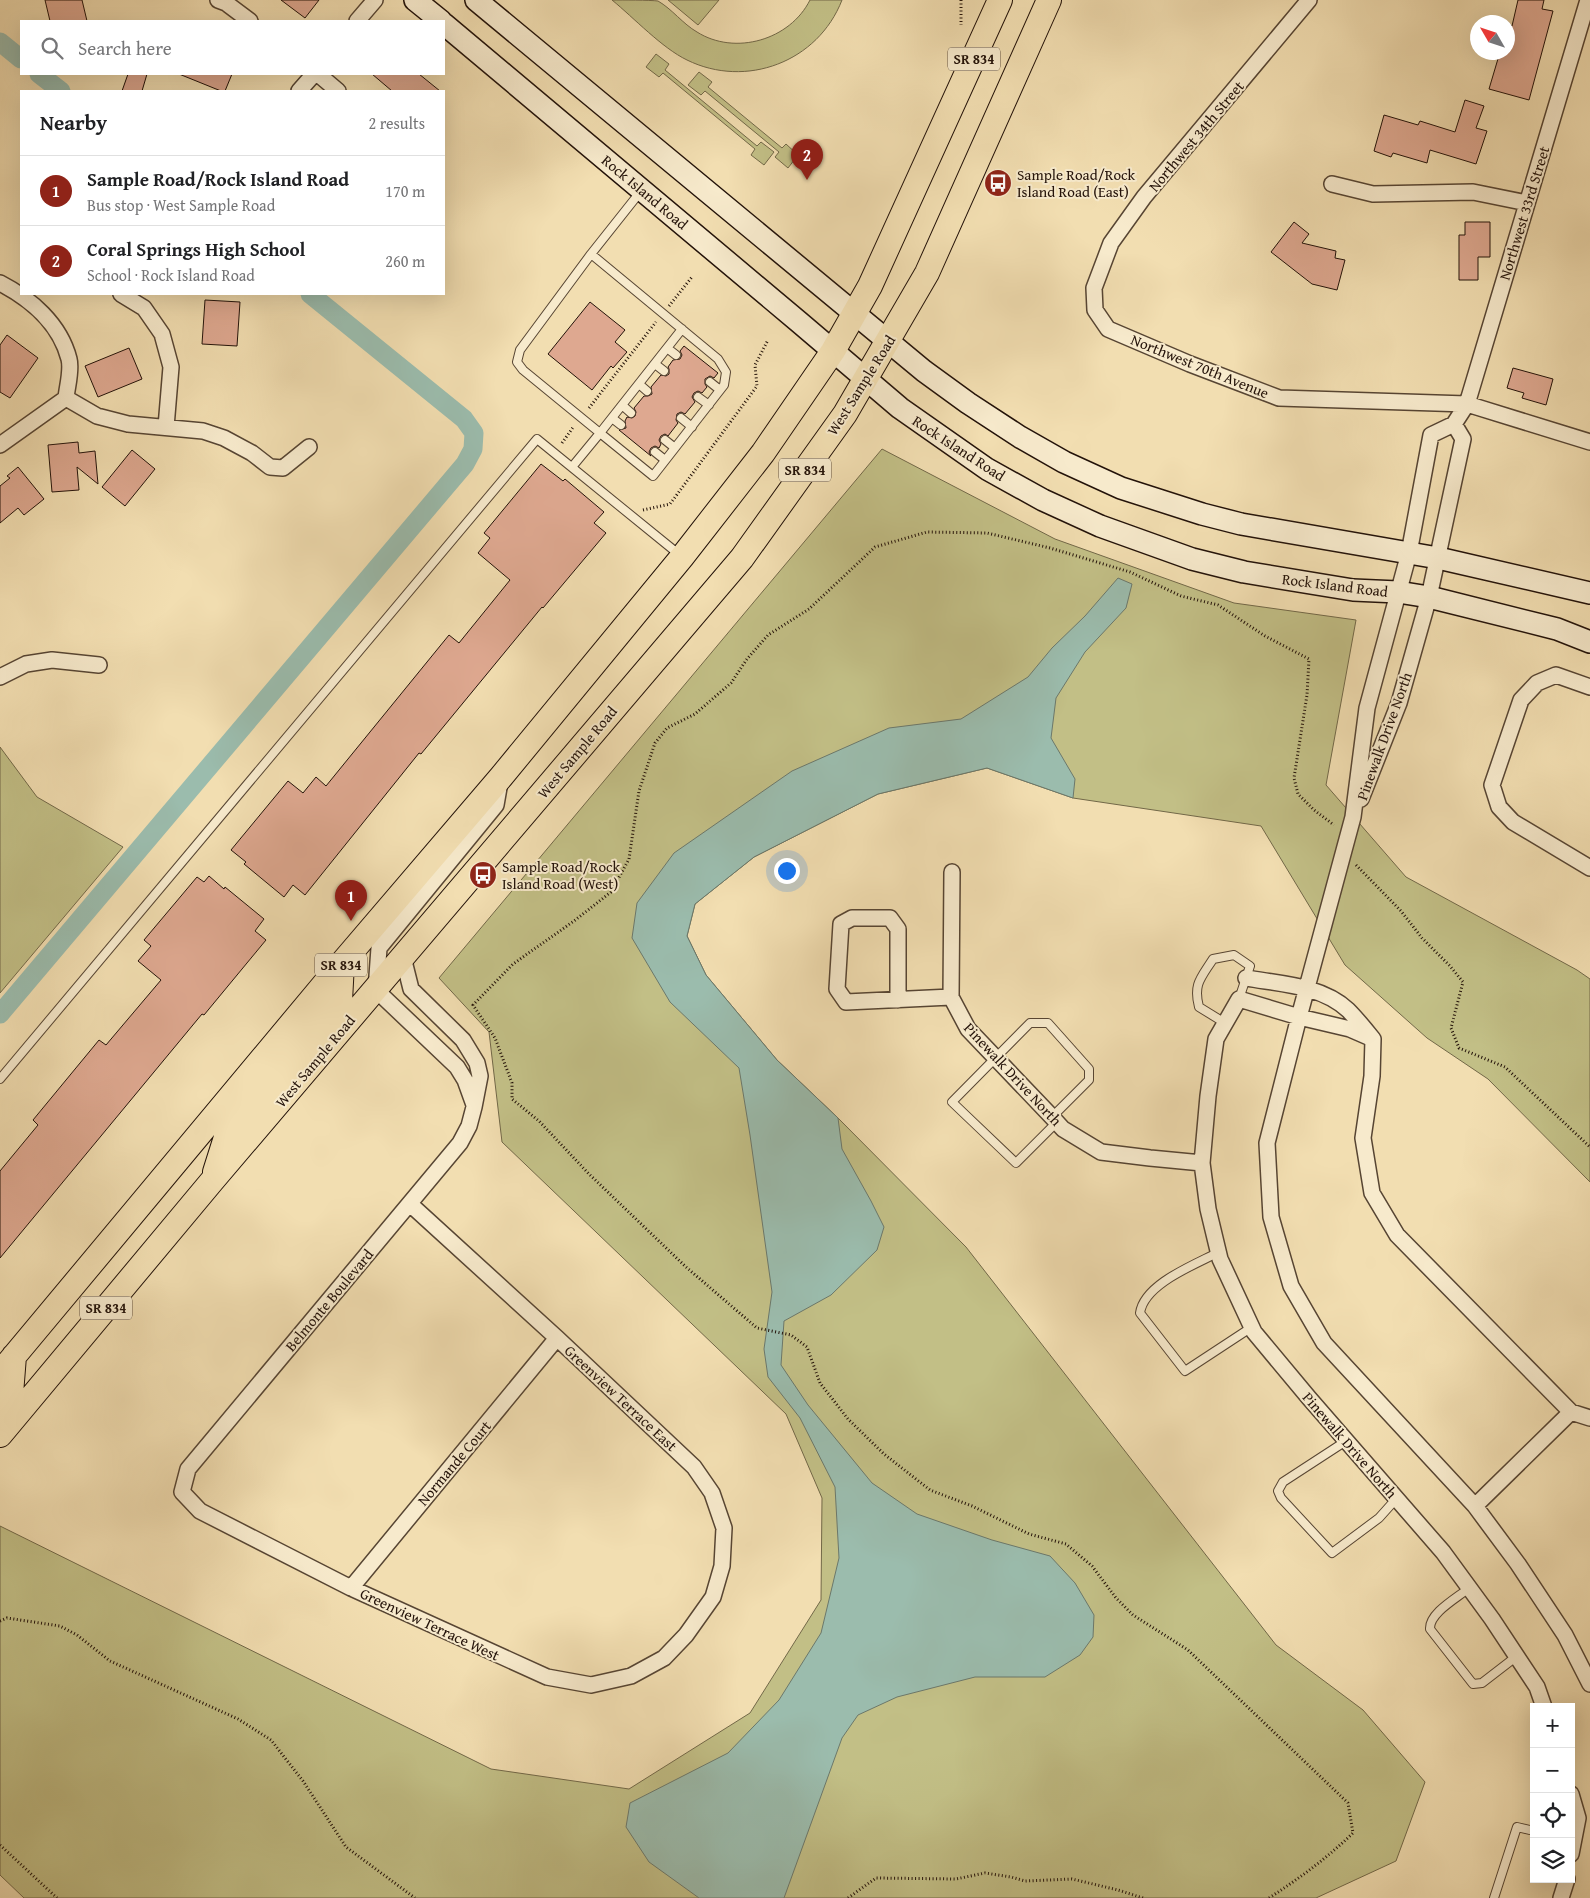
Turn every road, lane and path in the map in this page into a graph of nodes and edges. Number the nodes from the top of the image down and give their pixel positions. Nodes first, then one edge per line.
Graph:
1 (218, 0) edge
2 (375, 0) edge
3 (415, 0) edge
4 (476, 0) edge
5 (961, 0) edge
6 (1000, 0) edge
7 (1049, 0) edge
8 (1309, 0) edge
9 (1588, 0) edge
10 (249, 20) edge
11 (358, 20) edge
12 (440, 20) edge
13 (445, 25) edge
14 (962, 25) dead end
15 (313, 75) edge
16 (319, 75) edge
17 (300, 90) edge
18 (337, 90) edge
19 (1332, 184) dead end
20 (642, 190) junction
21 (1527, 203) junction
22 (591, 254) junction
23 (692, 277) dead end
24 (0, 283) edge
25 (123, 295) edge
26 (1094, 310) joint
27 (664, 313) junction
28 (856, 314) junction
29 (682, 329) junction
30 (768, 340) dead end
31 (888, 341) junction
32 (667, 348) junction
33 (833, 351) junction
34 (676, 355) dead end
35 (655, 364) junction
36 (664, 371) dead end
37 (864, 379) junction
38 (710, 382) dead end
39 (639, 384) junction
40 (720, 390) junction
41 (648, 391) dead end
42 (698, 397) dead end
43 (66, 398) junction
44 (1467, 404) junction
45 (708, 405) junction
46 (622, 406) junction
47 (631, 413) dead end
48 (581, 417) junction
49 (612, 418) junction
50 (682, 418) dead end
51 (1454, 424) junction
52 (621, 425) dead end
53 (166, 426) junction
54 (692, 426) junction
55 (600, 433) junction
56 (665, 440) dead end
57 (1590, 442) edge
58 (0, 444) edge
59 (309, 447) dead end
60 (675, 448) junction
61 (655, 452) dead end
62 (579, 458) junction
63 (666, 460) junction
64 (572, 467) junction
65 (641, 511) dead end
66 (1409, 553) junction
67 (682, 557) junction
68 (1438, 558) junction
69 (1398, 592) junction
70 (1590, 593) edge
71 (1430, 596) junction
72 (1590, 642) edge
73 (99, 665) dead end
74 (0, 678) edge
75 (1590, 687) edge
76 (501, 777) junction
77 (1353, 817) junction
78 (1347, 841) junction
79 (1590, 868) edge
80 (952, 872) dead end
81 (403, 957) junction
82 (342, 963) junction
83 (1246, 978) junction
84 (1307, 988) junction
85 (376, 990) junction
86 (951, 997) junction
87 (1239, 998) junction
88 (898, 1000) junction
89 (1299, 1017) junction
90 (1225, 1023) junction
91 (1373, 1039) junction
92 (995, 1057) junction
93 (0, 1080) edge
94 (474, 1107) junction
95 (1054, 1119) junction
96 (1590, 1147) edge
97 (1202, 1163) junction
98 (212, 1181) junction
99 (410, 1204) junction
100 (1219, 1252) junction
101 (1252, 1327) junction
102 (557, 1338) junction
103 (7, 1364) edge
104 (0, 1408) edge
105 (1571, 1412) junction
106 (1590, 1418) edge
107 (0, 1435) edge
108 (1346, 1441) junction
109 (182, 1492) joint
110 (1396, 1499) junction
111 (1475, 1506) junction
112 (351, 1588) junction
113 (1469, 1588) junction
114 (0, 1621) edge
115 (686, 1635) joint
116 (1517, 1656) junction
117 (1590, 1684) edge
118 (1543, 1703) edge
119 (1575, 1808) edge
120 (1530, 1830) edge
121 (1575, 1832) edge
122 (0, 1845) edge
123 (1566, 1883) edge
124 (57, 1898) edge
125 (415, 1898) edge
126 (848, 1898) edge
127 (1142, 1898) edge
128 (1269, 1898) edge
129 (1494, 1898) edge
130 (1561, 1898) edge

1 - 10 street
2 - 11 street
3 - 12 main road
4 - 28 main road
5 - 14 path
6 - 28 main road, SR 834
7 - 31 main road, West Sample Road / SR 834
8 - 26 street, Northwest 34th Street
9 - 21 street, Northwest 33rd Street
13 - 20 main road, Rock Island Road
15 - 17 street
16 - 18 street
19 - 21 street
20 - 22 lane
20 - 33 main road, Rock Island Road
21 - 44 street, Northwest 33rd Street
22 - 27 lane
22 - 48 lane
23 - 27 path
24 - 43 street
25 - 53 street
26 - 44 street, Northwest 70th Avenue
27 - 29 lane
27 - 48 path
28 - 31 main road
28 - 33 main road, SR 834
29 - 32 lane
29 - 40 lane
30 - 65 path
31 - 37 main road, West Sample Road / SR 834
31 - 66 main road
32 - 34 lane
32 - 35 lane
33 - 37 main road, Rock Island Road
33 - 67 main road, SR 834
35 - 36 lane
35 - 39 lane
37 - 69 main road, Rock Island Road
37 - 81 main road, West Sample Road / SR 834
38 - 40 lane
39 - 41 lane
39 - 46 lane
40 - 45 lane
42 - 45 lane
43 - 53 street
43 - 58 street
44 - 51 street, Northwest 33rd Street
44 - 57 street, Northwest 70th Avenue
45 - 54 lane
46 - 47 lane
46 - 49 lane
48 - 55 lane
48 - 62 path
49 - 52 lane
49 - 55 lane
50 - 54 lane
51 - 66 street
51 - 68 street
53 - 59 street
54 - 60 lane
55 - 62 lane
55 - 63 lane
56 - 60 lane
60 - 63 lane
61 - 63 lane
62 - 64 lane
64 - 67 lane
64 - 93 lane
66 - 68 main road
66 - 69 street, Pinewalk Drive North
67 - 76 main road, SR 834
68 - 70 main road
68 - 71 street, Pinewalk Drive North
69 - 71 main road, Rock Island Road
69 - 77 street, Pinewalk Drive North
71 - 72 main road, Rock Island Road
71 - 77 street, Pinewalk Drive North
73 - 74 street
75 - 79 street
76 - 82 main road, SR 834
76 - 85 street
77 - 78 street, Pinewalk Drive North
78 - 84 street, Pinewalk Drive North
78 - 96 path
78 - 128 path
80 - 86 street, Pinewalk Drive North
81 - 85 main road, West Sample Road / SR 834
81 - 94 street, Belmonte Boulevard
82 - 98 main road
82 - 103 main road, SR 834
83 - 84 street
83 - 87 lane
83 - 90 lane
84 - 89 street, Pinewalk Drive North
84 - 91 street
85 - 94 street
85 - 98 main road, West Sample Road / SR 834
86 - 88 street
86 - 92 street, Pinewalk Drive North
87 - 89 street
87 - 90 street, Pinewalk Drive North
88 - 88 street
89 - 91 street
89 - 111 street, Pinewalk Drive North
90 - 97 street, Pinewalk Drive North
91 - 105 street
92 - 95 street, Pinewalk Drive North
92 - 95 lane
92 - 95 lane
94 - 99 street, Belmonte Boulevard
95 - 97 street, Pinewalk Drive North
97 - 100 street, Pinewalk Drive North
98 - 107 main road, West Sample Road / SR 834
99 - 102 street, Greenview Terrace East
99 - 109 street, Belmonte Boulevard
100 - 101 street, Pinewalk Drive North
100 - 101 lane
101 - 108 street, Pinewalk Drive North
102 - 112 street, Normande Court
102 - 115 street, Greenview Terrace East
103 - 104 main road
105 - 106 street
105 - 111 street
108 - 110 street, Pinewalk Drive North
108 - 110 lane
109 - 112 street, Greenview Terrace West
110 - 113 street, Pinewalk Drive North
111 - 117 street, Pinewalk Drive North
112 - 115 street, Greenview Terrace West
113 - 116 street, Pinewalk Drive North
113 - 116 lane
114 - 125 path
116 - 118 street, Pinewalk Drive North
119 - 121 street
120 - 129 lane
122 - 124 path
123 - 130 street
126 - 127 path

